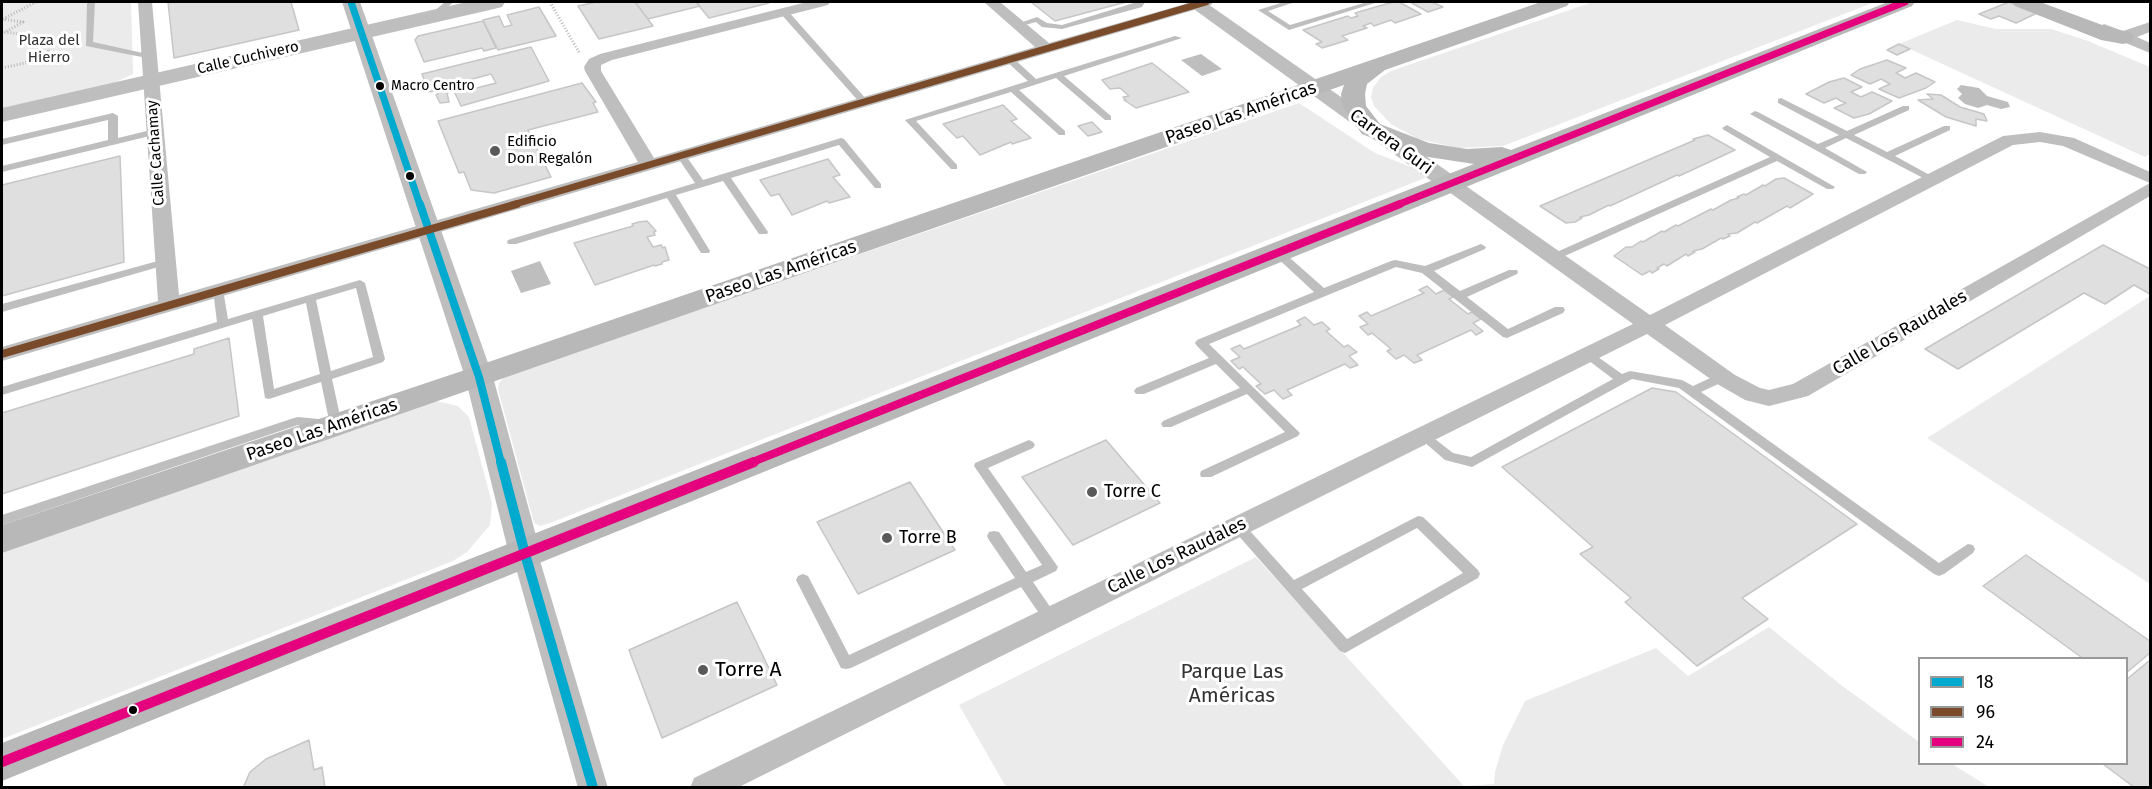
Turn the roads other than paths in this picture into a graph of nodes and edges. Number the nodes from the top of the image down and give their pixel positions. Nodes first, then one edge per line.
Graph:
1 (91, 2) edge
2 (145, 2) edge
3 (351, 2) edge
4 (494, 2) edge
5 (823, 2) edge
6 (991, 2) edge
7 (1141, 2) edge
8 (1199, 2) edge
9 (1291, 2) edge
10 (1374, 2) edge
11 (1560, 2) edge
12 (1904, 2) edge
13 (2022, 2) edge
14 (2034, 2) edge
15 (442, 8) edge
16 (784, 12) junction
17 (1018, 25) junction
18 (2151, 27) edge
19 (361, 32) junction
20 (2123, 37) junction
21 (1179, 38) dead end
22 (1046, 48) junction
23 (2151, 48) edge
24 (149, 57) junction
25 (1009, 59) junction
26 (1385, 62) junction
27 (1058, 75) junction
28 (150, 81) junction
29 (1035, 82) junction
30 (1315, 87) junction
31 (1013, 88) junction
32 (1781, 101) dead end
33 (864, 102) junction
34 (1906, 108) dead end
35 (1755, 114) dead end
36 (2, 115) edge
37 (1108, 118) dead end
38 (1727, 128) dead end
39 (1947, 128) dead end
40 (1371, 129) junction
41 (154, 132) junction
42 (1062, 134) dead end
43 (1847, 135) junction
44 (2, 142) edge
45 (113, 142) junction
46 (1817, 148) junction
47 (1536, 149) junction
48 (681, 155) junction
49 (1887, 156) junction
50 (1778, 157) junction
51 (649, 165) junction
52 (954, 167) dead end
53 (2, 169) edge
54 (1862, 172) dead end
55 (725, 177) junction
56 (2151, 178) edge
57 (1932, 179) junction
58 (1449, 183) junction
59 (701, 184) junction
60 (878, 186) dead end
61 (1830, 187) dead end
62 (2151, 189) edge
63 (670, 194) junction
64 (429, 229) junction
65 (763, 232) dead end
66 (512, 242) dead end
67 (1481, 247) dead end
68 (705, 251) dead end
69 (1277, 252) junction
70 (1554, 257) junction
71 (165, 262) junction
72 (1426, 270) junction
73 (1513, 272) dead end
74 (218, 291) junction
75 (1322, 293) junction
76 (1459, 296) junction
77 (310, 298) junction
78 (169, 305) junction
79 (2, 308) edge
80 (1559, 310) dead end
81 (257, 314) junction
82 (223, 324) junction
83 (1648, 325) junction
84 (2, 354) edge
85 (1588, 354) junction
86 (1217, 359) junction
87 (326, 376) junction
88 (479, 377) junction
89 (1723, 378) junction
90 (1622, 380) junction
91 (1248, 389) junction
92 (2, 390) edge
93 (1140, 391) dead end
94 (1692, 391) junction
95 (1167, 424) dead end
96 (336, 426) junction
97 (1422, 435) junction
98 (1029, 445) dead end
99 (1206, 474) dead end
100 (2, 520) edge
101 (1237, 526) junction
102 (994, 536) dead end
103 (2, 539) edge
104 (1968, 549) dead end
105 (525, 554) junction
106 (803, 580) dead end
107 (1023, 580) junction
108 (1292, 588) junction
109 (1050, 618) junction
110 (2, 762) edge
111 (593, 788) edge
112 (705, 788) edge

1 - 24 lane
2 - 24 street, Calle Cachamay
3 - 19 street
4 - 15 main road, Calle Cuchivero
5 - 16 street
6 - 17 street
7 - 17 lane
8 - 22 street
8 - 30 street, Carrera Guri
9 - 10 lane
11 - 26 main road, Paseo Las Américas
12 - 47 main road
13 - 20 main road
14 - 20 street
15 - 19 main road, Calle Cuchivero
16 - 33 lane
16 - 51 street
17 - 22 street
18 - 20 street
19 - 28 main road, Calle Cuchivero
19 - 64 street
20 - 23 street
21 - 27 lane
22 - 25 street
24 - 28 street, Calle Cachamay
25 - 29 lane
25 - 33 street
26 - 30 main road, Paseo Las Américas
26 - 40 main road
27 - 29 lane
27 - 37 lane
28 - 36 main road, Calle Cuchivero
28 - 41 street, Calle Cachamay
29 - 31 lane
30 - 40 street, Carrera Guri
30 - 88 main road, Paseo Las Américas
31 - 42 lane
31 - 52 lane
32 - 43 lane
33 - 48 street
34 - 43 lane
35 - 46 lane
38 - 50 lane
39 - 49 lane
40 - 47 main road
40 - 58 street, Carrera Guri
41 - 45 lane
41 - 71 street, Calle Cachamay
43 - 46 lane
43 - 49 lane
44 - 45 lane
45 - 53 lane
46 - 54 lane
47 - 58 main road
48 - 51 street
48 - 59 lane
49 - 57 lane
50 - 61 lane
50 - 70 lane
51 - 64 street
55 - 59 lane
55 - 60 lane
55 - 65 lane
56 - 57 street, Calle Los Raudales
57 - 83 street, Calle Los Raudales
58 - 69 main road
58 - 70 street, Carrera Guri
59 - 63 lane
62 - 89 street, Calle Los Raudales
63 - 66 lane
63 - 68 lane
64 - 74 street
64 - 88 street
67 - 72 lane
69 - 75 lane
69 - 105 main road
70 - 83 street, Carrera Guri
71 - 78 street, Calle Cachamay
71 - 79 lane
72 - 75 lane
72 - 76 lane
73 - 76 lane
74 - 78 street
74 - 82 lane
75 - 86 lane
76 - 80 lane
77 - 81 lane
77 - 87 lane
77 - 87 lane
78 - 84 street
81 - 82 lane
81 - 87 lane
82 - 92 lane
83 - 85 street, Calle Los Raudales
83 - 89 street, Calle Los Raudales
85 - 90 lane
85 - 97 street, Calle Los Raudales
86 - 91 lane
86 - 93 lane
87 - 96 lane
88 - 96 main road, Paseo Las Américas
88 - 105 street
89 - 94 lane
90 - 94 lane
90 - 97 lane
91 - 95 lane
91 - 99 lane
94 - 104 lane
96 - 100 lane
96 - 103 main road, Paseo Las Américas
97 - 101 street, Calle Los Raudales
98 - 107 lane
101 - 108 lane
101 - 109 street, Calle Los Raudales
102 - 107 lane
105 - 110 main road
105 - 111 street
106 - 107 lane
107 - 109 lane
108 - 108 lane
109 - 112 street, Calle Los Raudales

